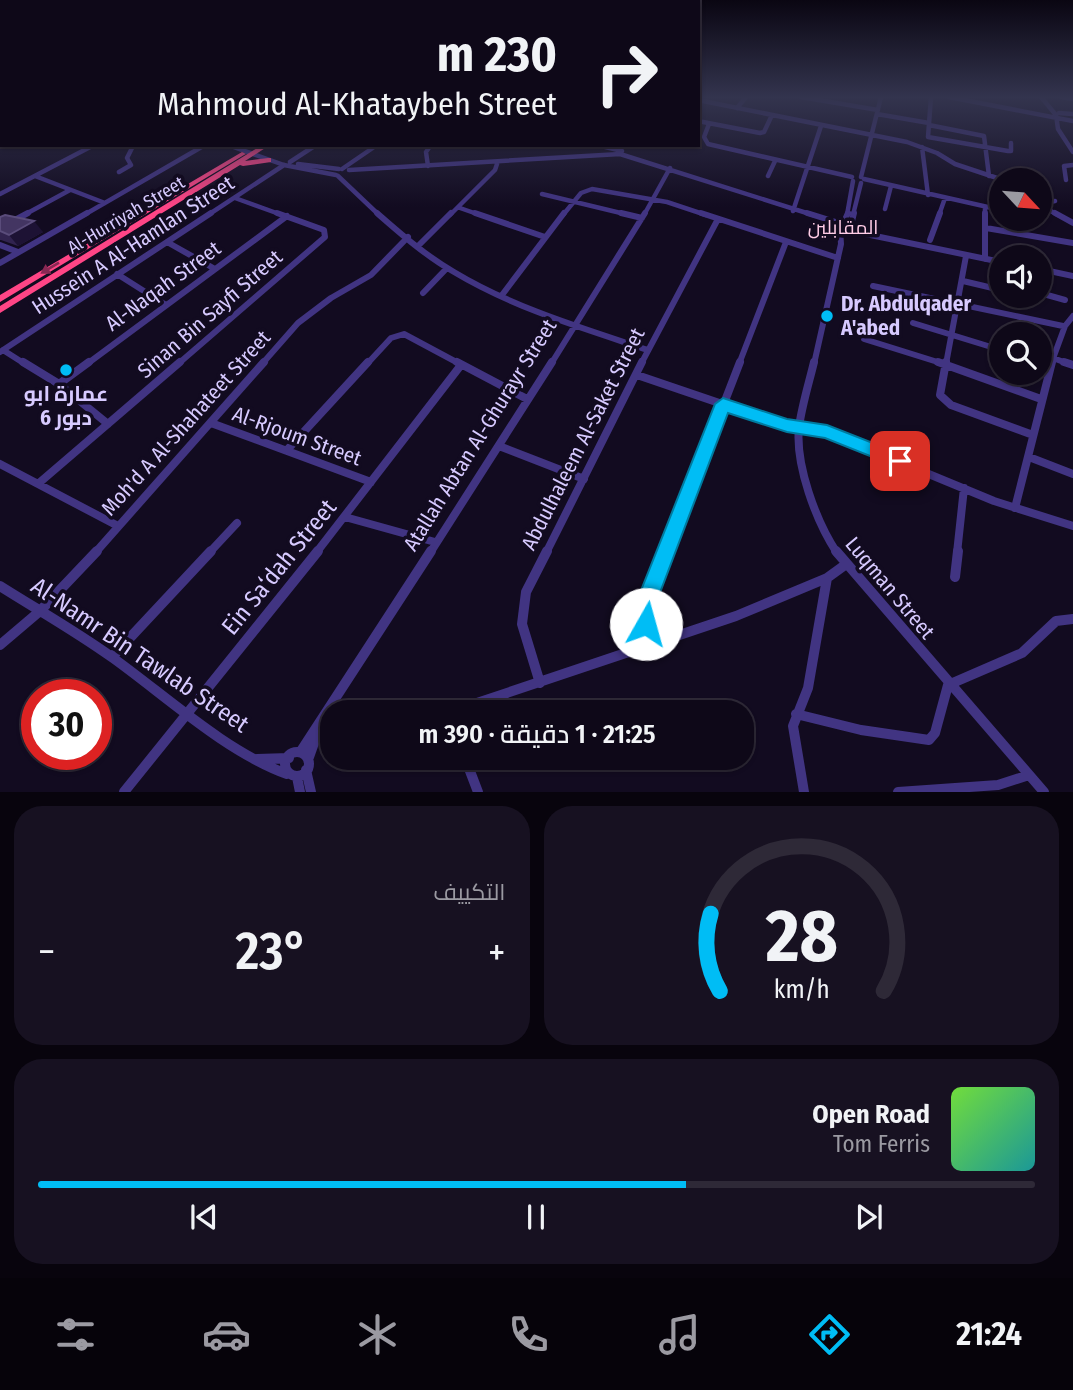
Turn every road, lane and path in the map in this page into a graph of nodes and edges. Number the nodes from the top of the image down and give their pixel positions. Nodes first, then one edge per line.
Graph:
1 (705, 134) edge
2 (819, 134) edge
3 (863, 134) edge
4 (928, 134) edge
5 (978, 134) edge
6 (1061, 134) edge
7 (869, 135) junction
8 (1011, 143) dead end
9 (88, 147) edge
10 (132, 147) edge
11 (202, 147) edge
12 (274, 147) edge
13 (313, 147) edge
14 (374, 147) edge
15 (430, 147) edge
16 (922, 147) junction
17 (619, 148) edge
18 (246, 149) edge
19 (986, 149) junction
20 (1072, 149) edge
21 (625, 156) junction
22 (271, 159) junction
23 (775, 161) junction
24 (287, 163) junction
25 (497, 164) junction
26 (1073, 165) edge
27 (428, 166) junction
28 (225, 168) junction
29 (808, 168) junction
30 (669, 169) junction
31 (119, 172) dead end
32 (343, 174) junction
33 (36, 176) junction
34 (768, 176) dead end
35 (989, 176) joint
36 (858, 180) junction
37 (1066, 180) dead end
38 (891, 186) junction
39 (70, 190) junction
40 (1, 193) edge
41 (542, 194) dead end
42 (928, 195) junction
43 (235, 198) junction
44 (945, 198) junction
45 (653, 199) junction
46 (573, 201) junction
47 (1055, 201) dead end
48 (1052, 202) edge
49 (105, 203) junction
50 (985, 207) junction
51 (460, 208) junction
52 (989, 208) edge
53 (886, 209) dead end
54 (793, 211) junction
55 (1052, 211) edge
56 (287, 216) junction
57 (642, 218) junction
58 (718, 219) junction
59 (1073, 223) edge
60 (840, 225) junction
61 (0, 228) edge
62 (986, 228) junction
63 (851, 229) junction
64 (408, 237) junction
65 (545, 237) junction
66 (930, 240) dead end
67 (167, 242) junction
68 (786, 242) junction
69 (1073, 243) edge
70 (841, 244) junction
71 (0, 245) edge
72 (419, 245) junction
73 (18, 252) junction
74 (966, 256) junction
75 (838, 258) junction
76 (985, 259) junction
77 (989, 260) edge
78 (0, 263) edge
79 (447, 268) junction
80 (215, 269) junction
81 (1052, 272) edge
82 (117, 274) junction
83 (1073, 276) edge
84 (962, 281) junction
85 (873, 286) dead end
86 (989, 287) edge
87 (423, 293) dead end
88 (502, 295) junction
89 (1052, 296) edge
90 (0, 299) edge
91 (1065, 300) dead end
92 (959, 303) junction
93 (166, 305) junction
94 (0, 310) edge
95 (1073, 316) edge
96 (913, 323) dead end
97 (573, 325) junction
98 (1063, 326) junction
99 (953, 334) junction
100 (864, 339) dead end
101 (989, 346) edge
102 (648, 350) junction
103 (1, 351) edge
104 (1053, 358) junction
105 (1052, 361) edge
106 (945, 363) junction
107 (461, 365) junction
108 (1073, 365) edge
109 (637, 375) junction
110 (59, 384) junction
111 (1045, 385) edge
112 (527, 399) junction
113 (1041, 399) junction
114 (723, 404) junction
115 (211, 423) junction
116 (108, 424) junction
117 (799, 428) junction
118 (1033, 435) junction
119 (499, 446) junction
120 (288, 449) junction
121 (1029, 457) junction
122 (0, 464) edge
123 (1073, 474) edge
124 (584, 479) junction
125 (371, 482) junction
126 (39, 483) junction
127 (964, 488) junction
128 (1015, 508) junction
129 (345, 517) junction
130 (237, 523) dead end
131 (118, 526) junction
132 (1073, 526) edge
133 (435, 542) junction
134 (845, 565) junction
135 (955, 577) dead end
136 (827, 578) junction
137 (0, 586) edge
138 (40, 611) junction
139 (1073, 619) edge
140 (0, 645) edge
141 (653, 645) junction
142 (112, 657) junction
143 (540, 684) junction
144 (948, 685) junction
145 (487, 700) edge
146 (186, 712) junction
147 (796, 714) junction
148 (305, 754) junction
149 (289, 758) junction
150 (257, 759) junction
151 (470, 770) edge
152 (297, 774) junction
153 (1029, 775) junction
154 (124, 792) edge
155 (300, 792) edge
156 (311, 792) edge
157 (478, 792) edge
158 (804, 792) edge
159 (898, 792) edge
160 (1044, 792) edge

1 - 23 street
2 - 29 street
3 - 7 street
4 - 19 street
5 - 19 street
6 - 20 street
7 - 16 street
7 - 36 street, Luqman Street
8 - 19 street
9 - 33 street
10 - 31 street
11 - 49 street
12 - 22 highway
13 - 24 street, Hussein A Al-Hamlan Street
14 - 32 street
15 - 27 street
16 - 35 street
16 - 42 street
17 - 21 street
18 - 22 street
18 - 28 highway, Al-Hurriyah Street
18 - 28 highway
19 - 35 street
21 - 25 street
21 - 27 street
21 - 30 street
22 - 24 street
22 - 28 highway
23 - 29 street
23 - 34 street
24 - 32 street
24 - 43 street, Hussein A Al-Hamlan Street
25 - 32 street
25 - 51 street
26 - 37 street
27 - 32 street
28 -> 90 highway, Al-Hurriyah Street
28 - 94 highway, Al-Hurriyah Street
29 - 36 street
29 - 54 street
30 - 45 street, Atallah Abtan Al-Ghurayr Street
30 - 54 street
32 - 64 street
33 - 39 street
33 - 40 street
36 - 38 street
36 - 60 street, Luqman Street
36 - 63 street, Luqman Street
38 - 42 street
38 - 53 street
39 - 49 street
39 - 61 street
41 - 46 street
42 - 44 street
43 - 56 street, Sinan Bin Sayfi Street
43 - 67 street, Hussein A Al-Hamlan Street
44 - 50 street
44 - 66 street
45 - 46 street
45 - 57 street, Atallah Abtan Al-Ghurayr Street
45 - 58 street
46 - 57 street
46 - 65 street
47 - 48 street
49 - 73 street
50 - 52 street
50 - 62 street
51 - 65 street
51 - 72 street
54 - 60 street
55 - 59 street
56 - 80 street, Al-Naqah Street
56 - 116 street, Sinan Bin Sayfi Street
57 - 97 street, Atallah Abtan Al-Ghurayr Street
58 - 68 street
58 - 102 street, Abdulhaleem Al-Saket Street
60 - 63 street
60 - 70 street, Luqman Street
62 - 69 street
62 - 76 street
63 - 70 street, Luqman Street
63 - 74 street
64 - 72 street
64 - 115 street, Moh'd A Al-Shahateet Street
65 - 88 street
67 - 80 street
67 - 82 street, Hussein A Al-Hamlan Street
68 - 75 street
68 - 114 street
70 - 75 street, Luqman Street
71 - 73 street
72 - 79 street
73 - 78 street
74 - 76 street
74 - 84 street
75 - 117 street, Luqman Street
76 - 77 street
79 - 87 street
79 - 88 street
80 - 93 street, Al-Naqah Street
81 - 83 street
82 - 93 street
82 - 103 street, Hussein A Al-Hamlan Street
84 - 86 street
84 - 92 street
85 - 92 street
88 - 97 street
89 - 91 street
92 - 98 street
92 - 99 street
93 - 110 street, Al-Naqah Street
95 - 98 street
96 - 99 street
97 - 102 street
97 - 112 street, Atallah Abtan Al-Ghurayr Street
98 - 104 street
99 - 101 street
99 - 106 street
100 - 106 street
102 - 109 street, Abdulhaleem Al-Saket Street
103 - 110 street
104 - 105 street
104 - 108 street
106 - 113 street
106 - 118 street
107 - 112 street
107 - 120 street
107 - 125 street, Ein Sa‘dah Street
109 - 114 street
109 - 124 street, Abdulhaleem Al-Saket Street
110 - 116 street
111 - 113 street
112 - 119 street, Atallah Abtan Al-Ghurayr Street
113 - 118 street
114 - 117 street
114 - 141 street
115 - 120 street, Al-Rjoum Street
115 - 131 street, Moh'd A Al-Shahateet Street
116 - 126 street, Sinan Bin Sayfi Street
117 - 127 street
117 - 134 street, Luqman Street
118 - 121 street
119 - 124 street
119 - 133 street, Atallah Abtan Al-Ghurayr Street
120 - 125 street, Al-Rjoum Street
121 - 123 street
121 - 128 street
122 - 126 street
124 - 143 street, Abdulhaleem Al-Saket Street
125 - 129 street, Ein Sa‘dah Street
126 - 131 street
127 - 128 street
127 - 135 street
128 - 132 street
129 - 133 street
129 - 146 street, Ein Sa‘dah Street
130 - 142 street
131 - 138 street, Moh'd A Al-Shahateet Street
133 - 148 street, Atallah Abtan Al-Ghurayr Street
134 - 136 street
134 - 144 street, Luqman Street
136 - 141 street
136 - 147 street
137 - 138 street, Al-Namr Bin Tawlab Street
138 - 140 street, Moh'd A Al-Shahateet Street
138 - 142 street, Al-Namr Bin Tawlab Street
139 - 144 street
141 - 143 street
142 - 146 street, Al-Namr Bin Tawlab Street
143 - 145 street
144 - 147 street
144 - 153 street, Luqman Street
146 - 150 street, Al-Namr Bin Tawlab Street
146 - 154 street, Ein Sa‘dah Street
147 - 158 street
148 - 149 street
148 - 152 street, Atallah Abtan Al-Ghurayr Street
149 - 150 street, Al-Namr Bin Tawlab Street
149 - 152 street
150 - 152 street, Al-Namr Bin Tawlab Street
151 - 157 street
152 - 155 street
152 - 156 street
153 - 159 street
153 - 160 street, Luqman Street

